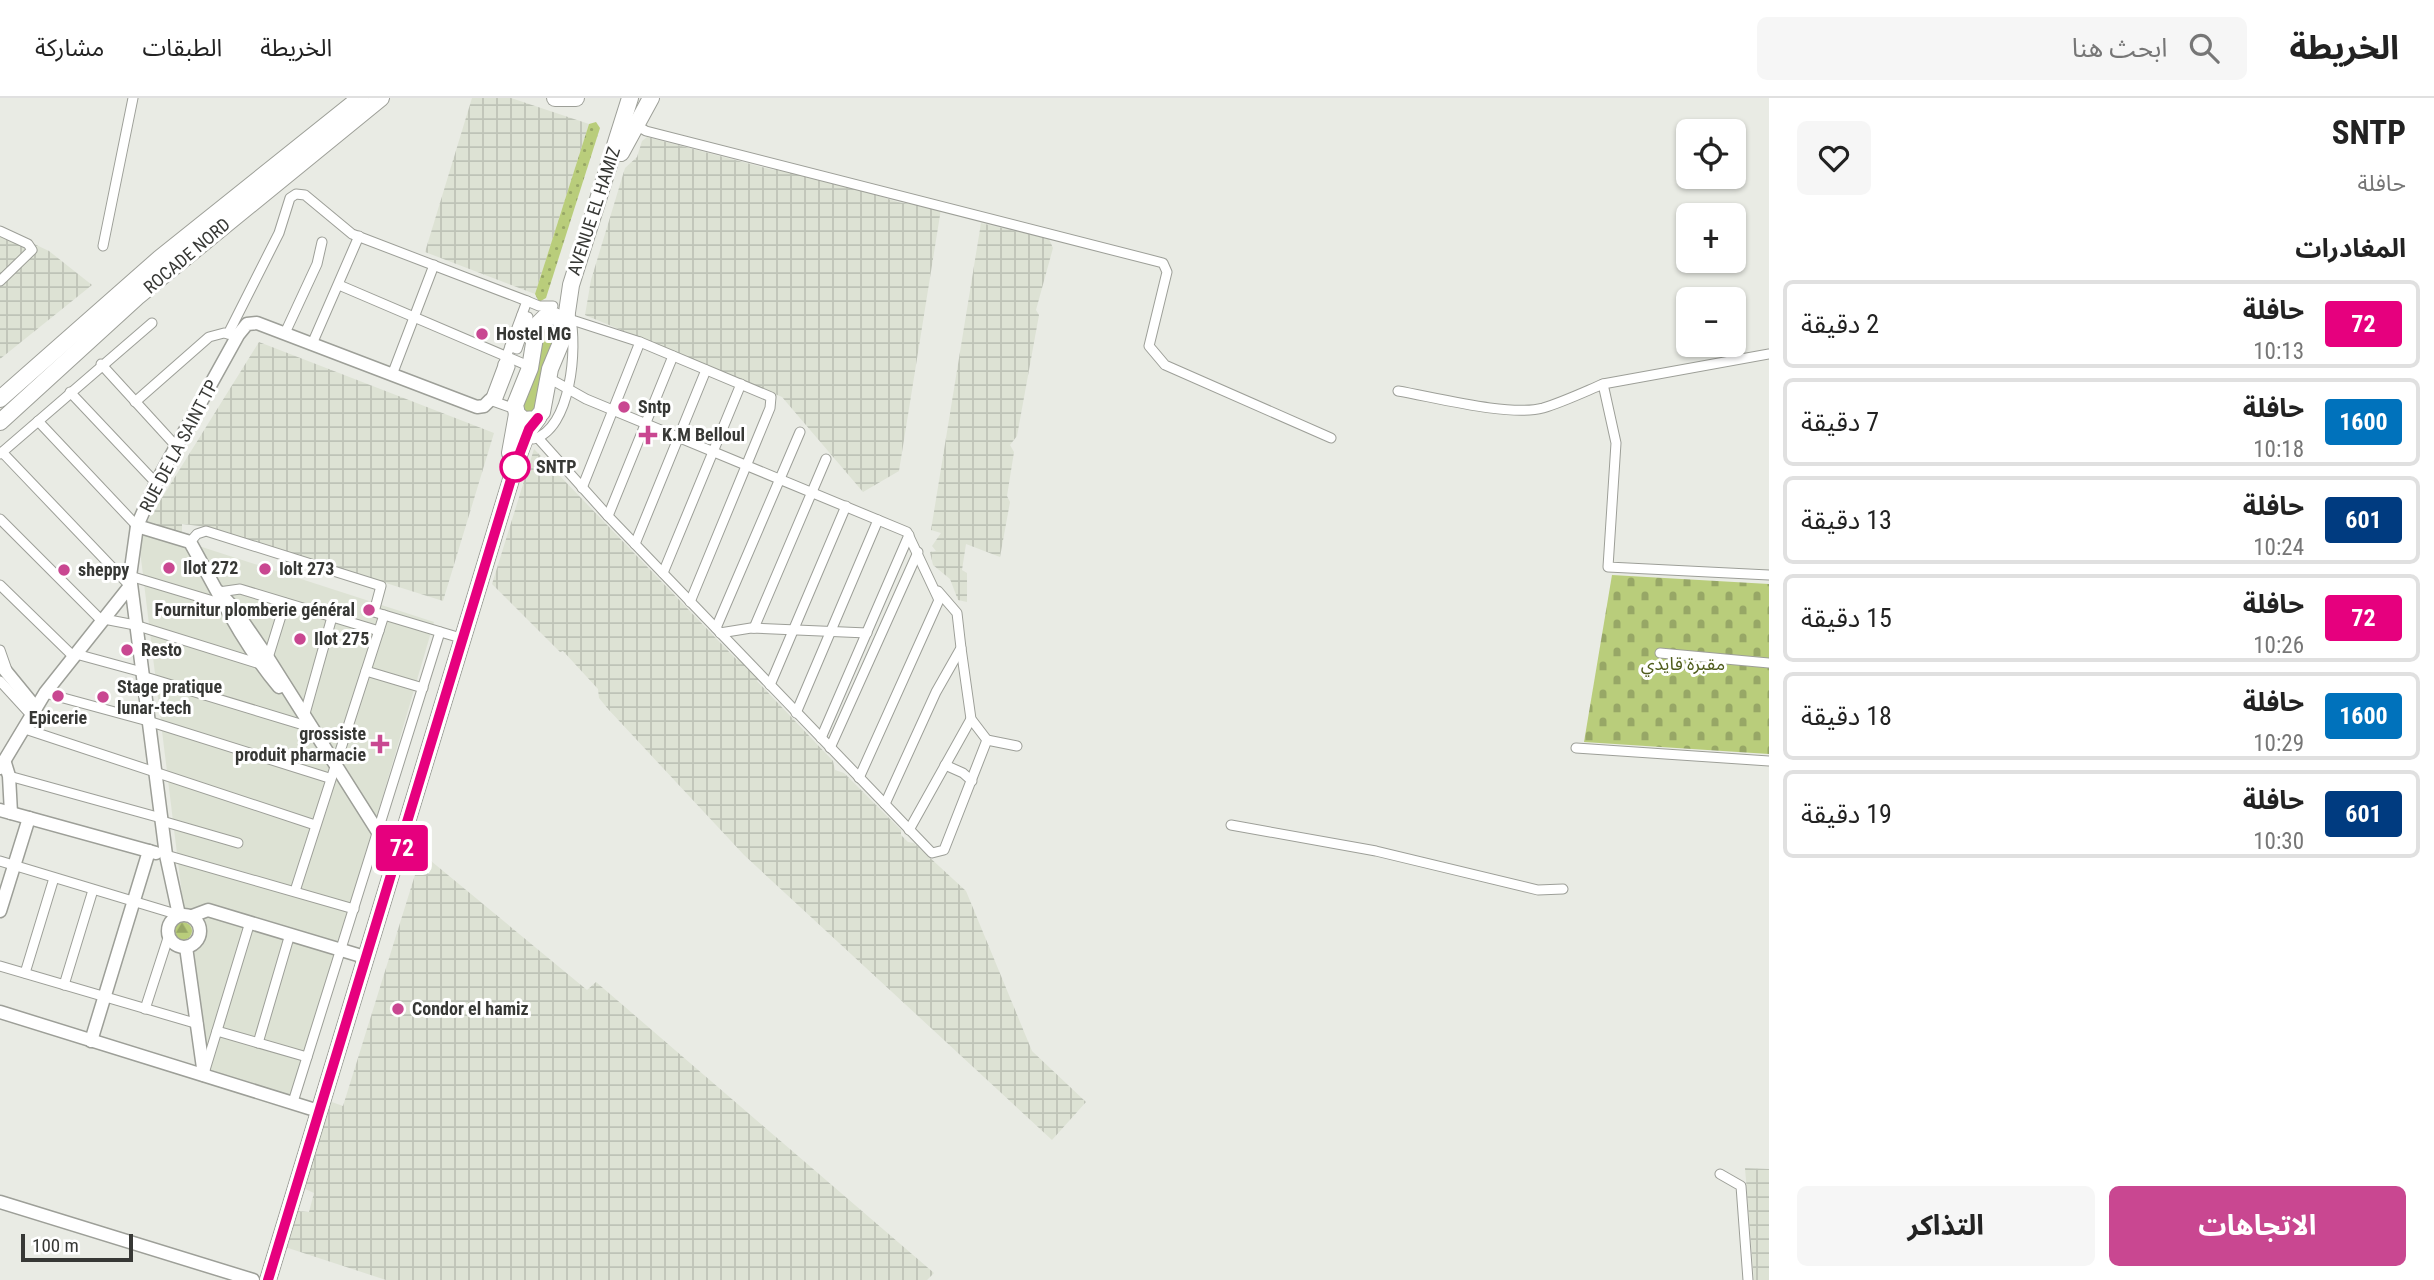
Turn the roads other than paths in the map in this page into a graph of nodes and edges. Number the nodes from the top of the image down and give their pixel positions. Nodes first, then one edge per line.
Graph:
1 (133, 98) edge
2 (360, 98) edge
3 (381, 98) edge
4 (555, 98) edge
5 (576, 98) edge
6 (619, 98) edge
7 (630, 98) edge
8 (651, 98) edge
9 (636, 125) junction
10 (601, 193) junction
11 (0, 231) edge
12 (359, 236) junction
13 (322, 242) dead end
14 (103, 246) dead end
15 (434, 265) junction
16 (0, 281) edge
17 (339, 285) junction
18 (527, 302) junction
19 (554, 309) junction
20 (414, 317) junction
21 (152, 323) dead end
22 (568, 323) junction
23 (285, 333) junction
24 (233, 335) junction
25 (640, 342) junction
26 (312, 344) junction
27 (1769, 354) edge
28 (506, 355) junction
29 (673, 356) junction
30 (101, 364) junction
31 (531, 366) junction
32 (706, 370) junction
33 (392, 374) junction
34 (547, 377) junction
35 (741, 384) junction
36 (1603, 384) junction
37 (567, 388) junction
38 (1398, 391) dead end
39 (70, 392) junction
40 (491, 398) junction
41 (0, 399) edge
42 (135, 402) junction
43 (613, 410) junction
44 (516, 412) junction
45 (538, 418) junction
46 (38, 421) junction
47 (0, 422) edge
48 (646, 423) junction
49 (800, 432) dead end
50 (679, 436) junction
51 (1331, 438) dead end
52 (531, 439) junction
53 (176, 446) junction
54 (714, 450) junction
55 (1, 453) edge
56 (826, 459) dead end
57 (747, 464) junction
58 (780, 478) junction
59 (156, 483) junction
60 (582, 488) junction
61 (812, 492) junction
62 (846, 506) junction
63 (608, 516) junction
64 (0, 519) edge
65 (878, 520) junction
66 (137, 526) junction
67 (909, 535) junction
68 (190, 542) junction
69 (635, 544) junction
70 (918, 552) junction
71 (663, 573) junction
72 (1769, 576) edge
73 (130, 581) junction
74 (0, 585) edge
75 (936, 590) junction
76 (221, 598) junction
77 (690, 602) junction
78 (285, 603) junction
79 (384, 615) junction
80 (332, 617) junction
81 (103, 620) junction
82 (135, 625) junction
83 (754, 628) junction
84 (793, 630) junction
85 (379, 631) junction
86 (718, 631) junction
87 (831, 632) junction
88 (867, 633) junction
89 (447, 634) junction
90 (961, 648) junction
91 (0, 650) edge
92 (1660, 653) dead end
93 (75, 655) junction
94 (264, 661) junction
95 (1769, 663) edge
96 (0, 664) edge
97 (366, 671) junction
98 (142, 674) junction
99 (5, 680) edge
100 (769, 685) junction
101 (423, 688) junction
102 (46, 693) junction
103 (34, 712) junction
104 (796, 713) junction
105 (971, 719) junction
106 (148, 721) junction
107 (307, 722) junction
108 (25, 730) junction
109 (821, 738) junction
110 (987, 740) junction
111 (1017, 746) dead end
112 (830, 748) junction
113 (1576, 748) dead end
114 (1769, 761) edge
115 (945, 765) junction
116 (4, 766) edge
117 (155, 772) junction
118 (332, 774) junction
119 (859, 778) junction
120 (972, 781) junction
121 (884, 804) junction
122 (5, 811) edge
123 (29, 818) junction
124 (161, 820) junction
125 (315, 825) junction
126 (1231, 825) dead end
127 (909, 830) junction
128 (377, 832) junction
129 (394, 838) junction
130 (238, 842) dead end
131 (149, 851) junction
132 (166, 855) junction
133 (0, 861) edge
134 (14, 866) junction
135 (54, 878) junction
136 (1563, 889) dead end
137 (93, 890) junction
138 (295, 891) junction
139 (133, 903) junction
140 (354, 909) junction
141 (0, 911) edge
142 (185, 916) junction
143 (250, 922) junction
144 (290, 933) junction
145 (169, 935) junction
146 (186, 947) junction
147 (341, 948) junction
148 (358, 955) junction
149 (0, 966) edge
150 (25, 973) junction
151 (64, 985) junction
152 (104, 997) junction
153 (145, 1009) junction
154 (0, 1013) edge
155 (198, 1024) junction
156 (217, 1031) junction
157 (91, 1041) junction
158 (258, 1043) junction
159 (307, 1057) junction
160 (204, 1075) junction
161 (293, 1102) junction
162 (312, 1109) junction
163 (1720, 1174) dead end
164 (0, 1202) edge
165 (254, 1280) edge
166 (260, 1280) edge
167 (268, 1280) edge
168 (1748, 1280) edge

1 - 14 street
2 - 41 highway, ROCADE NORD
3 - 47 highway, ROCADE NORD
4 - 5 highway
6 - 19 highway
7 - 10 highway, AVENUE EL HAMIZ
8 - 9 highway
9 - 10 highway
9 - 51 street
10 - 19 highway, AVENUE EL HAMIZ
11 - 16 street
12 - 15 street
12 - 17 street
12 - 24 street
13 - 23 street
15 - 18 street
15 - 20 street
17 - 20 street
17 - 26 street
18 - 19 street
18 - 28 street
19 - 22 street
19 - 22 highway
19 - 31 highway
20 - 28 street
20 - 33 street
21 - 30 street
22 - 25 street
22 - 34 highway
22 - 37 street
23 - 24 street, RUE DE LA SAINT TP
23 - 26 street
24 - 42 street
24 - 53 street, RUE DE LA SAINT TP
25 - 29 street
25 - 43 street
26 - 33 street
27 - 36 street
28 - 31 street
28 - 40 street
29 - 32 street
29 - 48 street
30 - 39 street
30 - 42 street
31 - 44 highway
32 - 35 street
32 - 50 street
33 - 40 street
34 - 37 street
34 - 45 highway
35 - 54 street
35 - 57 street
36 - 38 street
36 - 72 street
37 - 43 street
37 - 52 street
39 - 46 street
39 - 59 street
40 - 44 street
42 - 53 street
43 - 48 street
43 - 60 street
44 - 45 highway
44 - 89 highway
45 - 52 highway
46 - 55 street
46 - 66 street
48 - 50 street
48 - 63 street
49 - 58 street
50 - 54 street
50 - 69 street
52 - 60 street
52 - 167 highway
53 - 59 street, RUE DE LA SAINT TP
54 - 57 street
54 - 71 street
55 - 73 street
56 - 61 street
57 - 58 street
57 - 77 street
58 - 61 street
58 - 86 street
59 - 66 street, RUE DE LA SAINT TP
60 - 63 street
61 - 62 street
61 - 83 street
62 - 65 street
62 - 84 street
63 - 69 street
64 - 81 street
65 - 67 street
65 - 87 street
66 - 68 street
66 - 73 street, RUE DE LA SAINT TP
67 - 70 street
67 - 88 street
68 - 76 street
68 - 79 street
69 - 71 street
70 - 75 street
70 - 112 street
71 - 77 street
73 - 76 street
73 - 81 street
73 - 82 street
74 - 93 street
75 - 90 street
75 - 119 street
76 - 78 street
76 - 94 street
77 - 86 street
78 - 80 street
78 - 94 street
79 - 85 street
79 - 89 street
80 - 85 street
80 - 107 street
81 - 82 street
81 - 93 street
82 - 94 street
82 - 98 street
83 - 84 street
83 - 86 street
84 - 87 street
84 - 100 street
85 - 97 street
86 - 100 street
87 - 88 street
87 - 104 street
88 - 109 street
89 - 101 street
89 - 129 highway
90 - 105 street
90 - 121 street
91 - 99 street
92 - 95 street
93 - 98 street
93 - 102 street
94 - 107 street
96 - 99 street
97 - 101 street
97 - 118 street
98 - 106 street
98 - 107 street
99 - 103 street
100 - 104 street
101 - 128 street
102 - 103 street
102 - 106 street
103 - 108 street
104 - 109 street
105 - 110 street
105 - 115 street
106 - 117 street
106 - 118 street
107 - 118 street
108 - 116 street
108 - 117 street
109 - 112 street
110 - 111 street
110 - 120 street
112 - 119 street
113 - 114 street
115 - 120 street
115 - 127 street
116 - 122 street
116 - 124 street
117 - 124 street
117 - 125 street
118 - 125 street
118 - 128 street
119 - 121 street
120 - 127 street
121 - 127 street
122 - 123 street
123 - 131 street
123 - 134 street
124 - 130 street
124 - 132 street
125 - 138 street
126 - 136 street
128 - 129 street
128 - 140 street
129 - 148 highway
131 - 132 street
131 - 139 street
132 - 138 street
132 - 142 street
133 - 134 street
134 - 135 street
134 - 141 street
135 - 137 street
135 - 150 street
137 - 139 street
137 - 151 street
138 - 140 street
139 - 142 street
139 - 152 street
140 - 147 street
142 - 143 street
142 - 145 street
142 - 146 street
143 - 144 street
143 - 156 street
144 - 147 street
144 - 158 street
145 - 146 street
145 - 153 street
146 - 155 street
147 - 148 street
147 - 159 street
148 - 162 highway
149 - 150 street
150 - 151 street
151 - 152 street
152 - 153 street
152 - 157 street
153 - 155 street
154 - 157 street
155 - 160 street
156 - 158 street
156 - 160 street
157 - 160 street
158 - 159 street
159 - 161 street
160 - 161 street
161 - 162 street
162 - 166 highway
163 - 168 street
164 - 165 street

